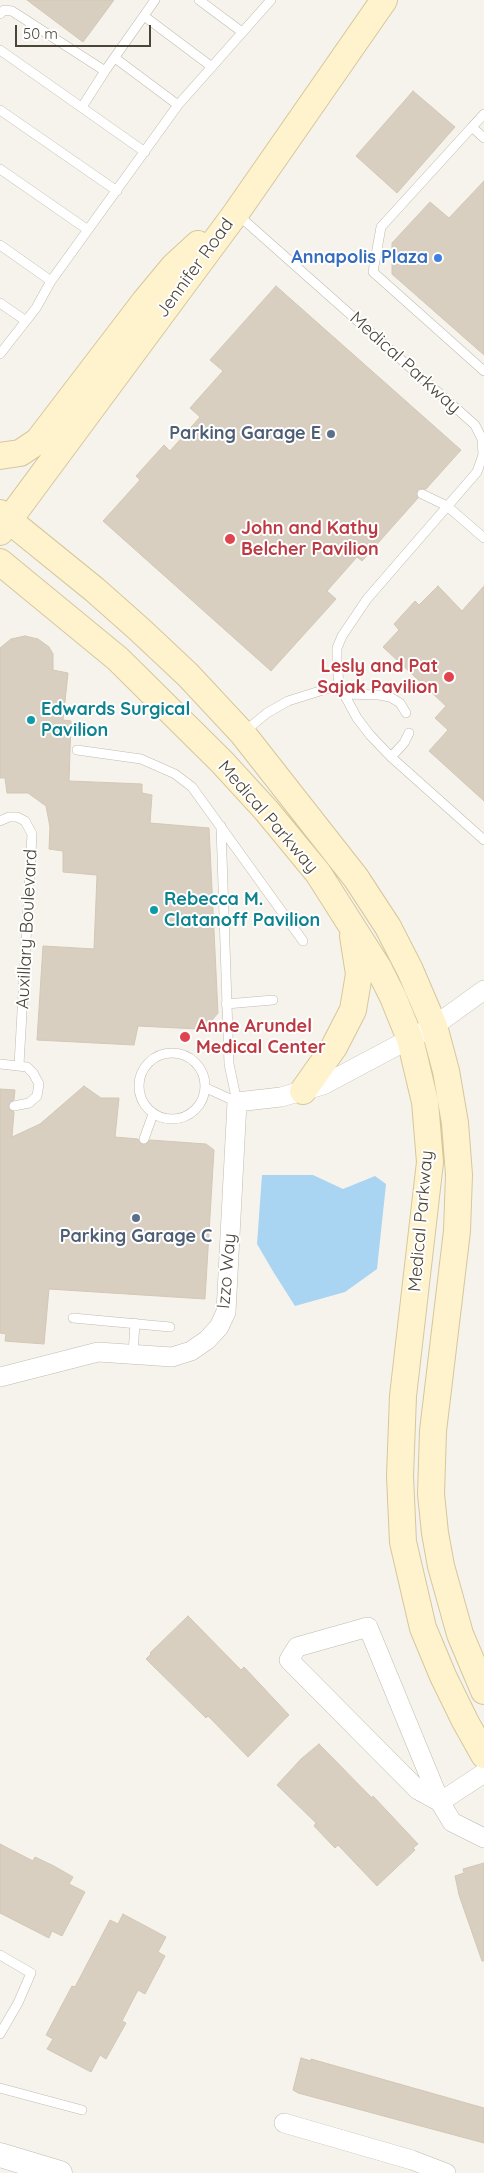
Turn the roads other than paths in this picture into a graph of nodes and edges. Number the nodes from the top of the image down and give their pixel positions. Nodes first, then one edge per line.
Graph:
1 (155, 0) edge
2 (199, 0) edge
3 (271, 0) edge
4 (384, 0) edge
5 (0, 14) edge
6 (144, 16) junction
7 (242, 32) junction
8 (0, 50) edge
9 (115, 58) junction
10 (212, 67) junction
11 (105, 71) junction
12 (178, 106) junction
13 (82, 107) junction
14 (0, 110) edge
15 (484, 114) edge
16 (472, 128) junction
17 (484, 138) edge
18 (145, 152) junction
19 (0, 169) edge
20 (117, 191) junction
21 (236, 213) junction
22 (88, 230) junction
23 (0, 245) edge
24 (51, 281) junction
25 (0, 303) edge
26 (26, 321) junction
27 (0, 354) edge
28 (484, 371) edge
29 (0, 456) edge
30 (422, 494) dead end
31 (447, 506) junction
32 (3, 522) edge
33 (484, 538) edge
34 (0, 562) edge
35 (339, 685) junction
36 (344, 694) junction
37 (406, 713) dead end
38 (408, 733) dead end
39 (243, 734) junction
40 (78, 750) dead end
41 (391, 757) junction
42 (0, 821) edge
43 (221, 825) junction
44 (484, 840) edge
45 (350, 920) junction
46 (303, 941) dead end
47 (484, 990) edge
48 (273, 1000) dead end
49 (226, 1004) junction
50 (434, 1026) junction
51 (410, 1040) junction
52 (0, 1064) edge
53 (20, 1065) junction
54 (206, 1088) junction
55 (303, 1091) junction
56 (237, 1102) junction
57 (14, 1106) dead end
58 (153, 1114) junction
59 (144, 1139) dead end
60 (73, 1318) dead end
61 (136, 1323) junction
62 (170, 1327) dead end
63 (133, 1354) junction
64 (0, 1377) edge
65 (484, 1691) edge
66 (484, 1754) edge
67 (484, 1773) edge
68 (440, 1802) junction
69 (484, 1838) edge
70 (0, 1954) edge
71 (0, 2034) edge
72 (0, 2088) edge
73 (82, 2110) dead end
74 (284, 2123) dead end
75 (0, 2155) edge
76 (409, 2167) edge
77 (60, 2173) edge
78 (446, 2173) edge

1 - 6 lane
2 - 7 lane
3 - 7 lane
4 - 21 main road, Jennifer Road
5 - 11 lane
6 - 9 lane
6 - 10 lane
7 - 10 lane
8 - 13 lane
9 - 11 lane
9 - 12 lane
10 - 12 lane
11 - 13 lane
12 - 18 lane
13 - 18 lane
14 - 20 lane
15 - 16 lane
16 - 17 lane
16 - 28 lane
18 - 20 lane
19 - 22 lane
20 - 22 lane
21 - 29 main road
21 - 31 lane, Medical Parkway
21 - 32 main road, Jennifer Road
22 - 24 lane
23 - 24 lane
24 - 26 lane
25 - 26 lane
26 - 27 lane
30 - 31 lane
31 - 33 lane
31 - 35 lane, Medical Parkway
32 - 39 main road, Medical Parkway
34 - 45 main road, Medical Parkway
35 - 36 lane, Medical Parkway
35 - 39 lane
36 - 37 lane
36 - 41 lane, Medical Parkway
38 - 41 lane
39 - 50 main road, Medical Parkway
40 - 43 lane
41 - 44 lane, Medical Parkway
42 - 53 lane, Auxillary Boulevard
43 - 46 lane
43 - 49 lane
45 - 51 main road, Medical Parkway
45 - 55 main road
47 - 50 street
48 - 49 lane
49 - 56 lane
50 - 51 street
50 - 65 main road, Medical Parkway
51 - 55 street
51 - 66 main road, Medical Parkway
52 - 53 lane
53 - 57 lane
54 - 56 lane
54 - 58 lane
54 - 58 lane
55 - 56 street
56 - 63 street, Izzo Way
58 - 59 lane
60 - 61 lane
61 - 62 lane
61 - 63 lane
63 - 64 street, Izzo Way
67 - 68 street
68 - 68 street
68 - 69 street
70 - 71 lane
72 - 73 lane
74 - 76 street
75 - 77 street
76 - 78 street

